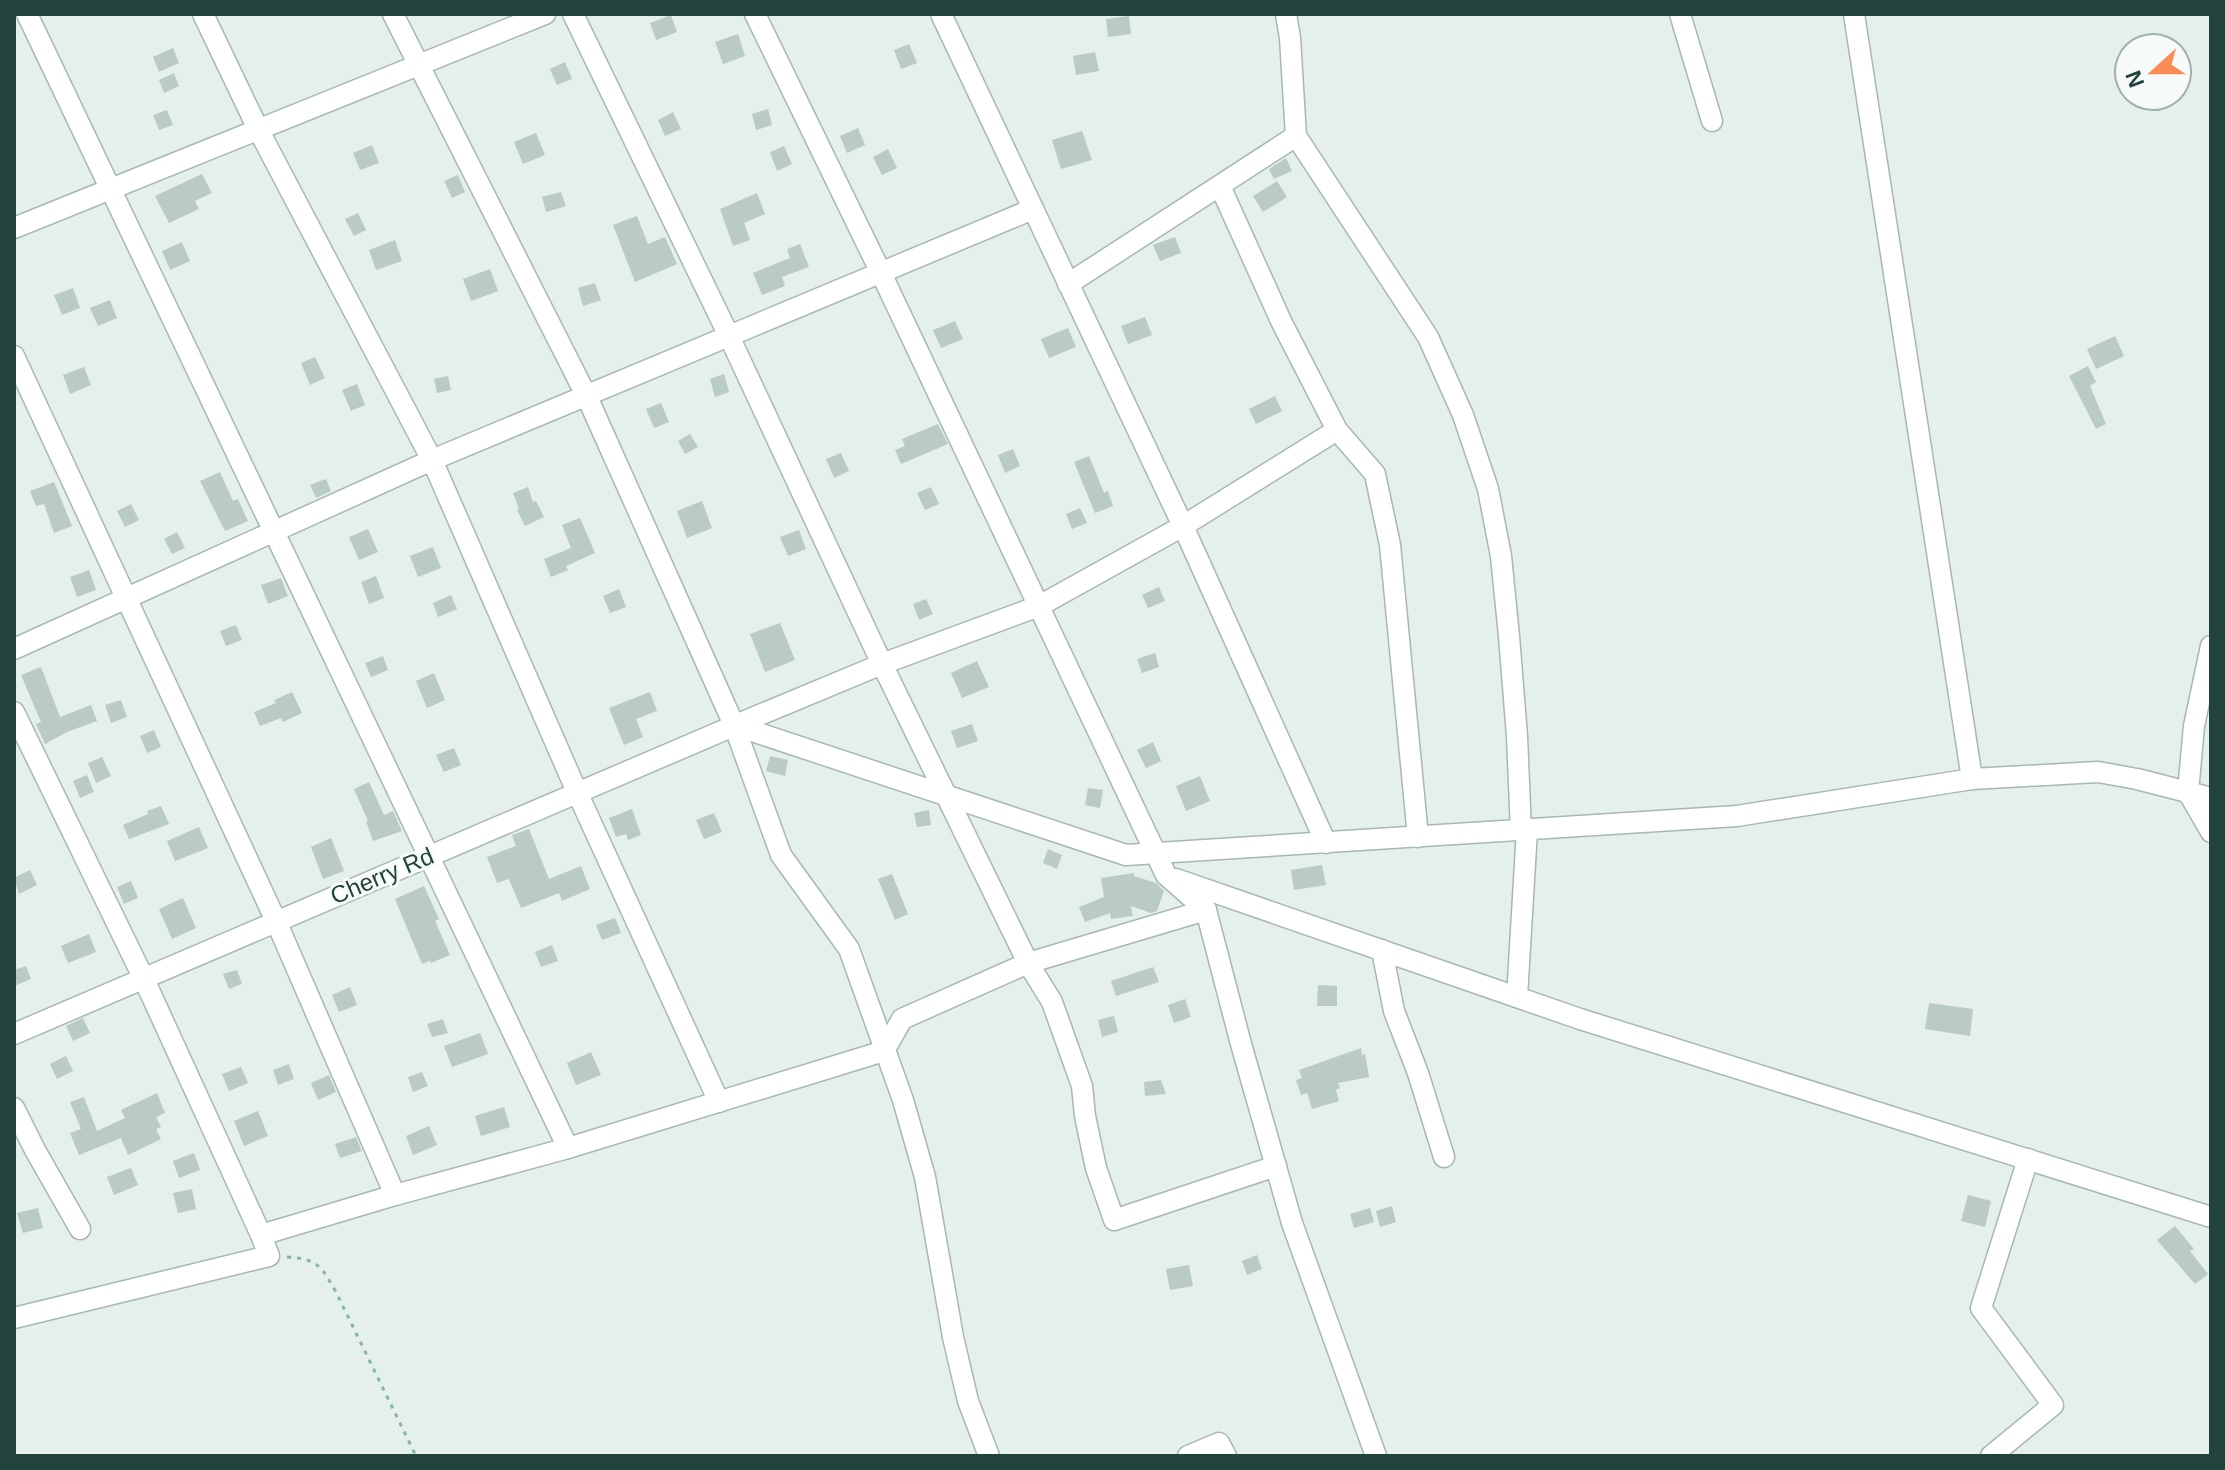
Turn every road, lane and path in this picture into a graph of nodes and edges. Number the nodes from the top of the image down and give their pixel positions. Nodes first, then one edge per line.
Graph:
1 (27, 14) edge
2 (203, 14) edge
3 (393, 14) edge
4 (545, 14) edge
5 (573, 14) edge
6 (755, 14) edge
7 (941, 14) edge
8 (1286, 14) edge
9 (1680, 14) edge
10 (1854, 14) edge
11 (419, 65) junction
12 (1712, 121) dead end
13 (258, 129) junction
14 (1296, 136) junction
15 (1220, 186) junction
16 (111, 189) junction
17 (1033, 209) junction
18 (14, 228) edge
19 (881, 273) junction
20 (1068, 284) junction
21 (729, 336) junction
22 (14, 356) edge
23 (586, 396) junction
24 (1337, 430) junction
25 (432, 460) junction
26 (1183, 526) junction
27 (275, 532) junction
28 (126, 599) junction
29 (1039, 606) junction
30 (2211, 646) edge
31 (14, 649) edge
32 (882, 664) junction
33 (14, 712) edge
34 (742, 722) junction
35 (1972, 779) junction
36 (577, 792) junction
37 (2188, 792) junction
38 (947, 798) junction
39 (2211, 798) edge
40 (1524, 830) junction
41 (2211, 832) edge
42 (1418, 837) junction
43 (1326, 843) junction
44 (1156, 854) junction
45 (1126, 855) junction
46 (427, 856) junction
47 (1166, 875) junction
48 (1206, 910) junction
49 (276, 921) junction
50 (1382, 950) junction
51 (1028, 963) junction
52 (143, 977) junction
53 (1517, 997) junction
54 (14, 1034) edge
55 (884, 1051) junction
56 (719, 1102) junction
57 (14, 1108) edge
58 (568, 1148) junction
59 (1444, 1157) dead end
60 (2028, 1159) junction
61 (1276, 1166) junction
62 (395, 1195) junction
63 (2211, 1217) edge
64 (80, 1229) dead end
65 (261, 1235) junction
66 (269, 1256) junction
67 (14, 1318) edge
68 (416, 1456) edge
69 (989, 1456) edge
70 (1188, 1456) edge
71 (1226, 1456) edge
72 (1376, 1456) edge
73 (1991, 1456) edge

1 - 16 street
2 - 13 street
3 - 11 street
4 - 11 street
5 - 21 street
6 - 19 street
7 - 17 street
8 - 14 street
9 - 12 street
10 - 35 street
11 - 13 street
11 - 23 street
13 - 16 street
13 - 25 street
14 - 15 street
14 - 40 street
15 - 20 street
15 - 24 street
16 - 18 street
16 - 27 street
17 - 19 street
17 - 20 street
19 - 21 street
19 - 29 street
20 - 26 street
21 - 23 street
21 - 32 street
22 - 28 street
23 - 25 street
23 - 34 street
24 - 26 street, Cherry Rd
24 - 42 street
25 - 27 street
25 - 36 street
26 - 29 street, Cherry Rd
26 - 43 street
27 - 28 street
27 - 46 street
28 - 31 street
28 - 49 street
29 - 32 street, Cherry Rd
29 - 44 street
30 - 37 street
32 - 34 street, Cherry Rd
32 - 38 street
33 - 52 street
34 - 36 street, Cherry Rd
34 - 38 street
34 - 55 street
35 - 37 street
35 - 40 street
36 - 46 street, Cherry Rd
36 - 56 street
37 - 39 street
37 - 41 street
38 - 45 street
38 - 51 street
40 - 42 street
40 - 53 street
42 - 43 street
43 - 44 street
44 - 45 street
44 - 47 street
45 - 47 street
46 - 49 street, Cherry Rd
46 - 58 street
47 - 48 street
47 - 50 street
48 - 51 street
48 - 61 street
49 - 52 street, Cherry Rd
49 - 62 street
50 - 53 street
50 - 59 street
51 - 55 street
51 - 61 street
52 - 54 street, Cherry Rd
52 - 65 street
53 - 60 street
55 - 56 street
55 - 69 street
56 - 58 street
57 - 64 street
58 - 62 street
60 - 63 street
60 - 73 street
61 - 72 street
62 - 65 street
65 - 66 street
66 - 67 street
66 - 68 path
70 - 71 street

